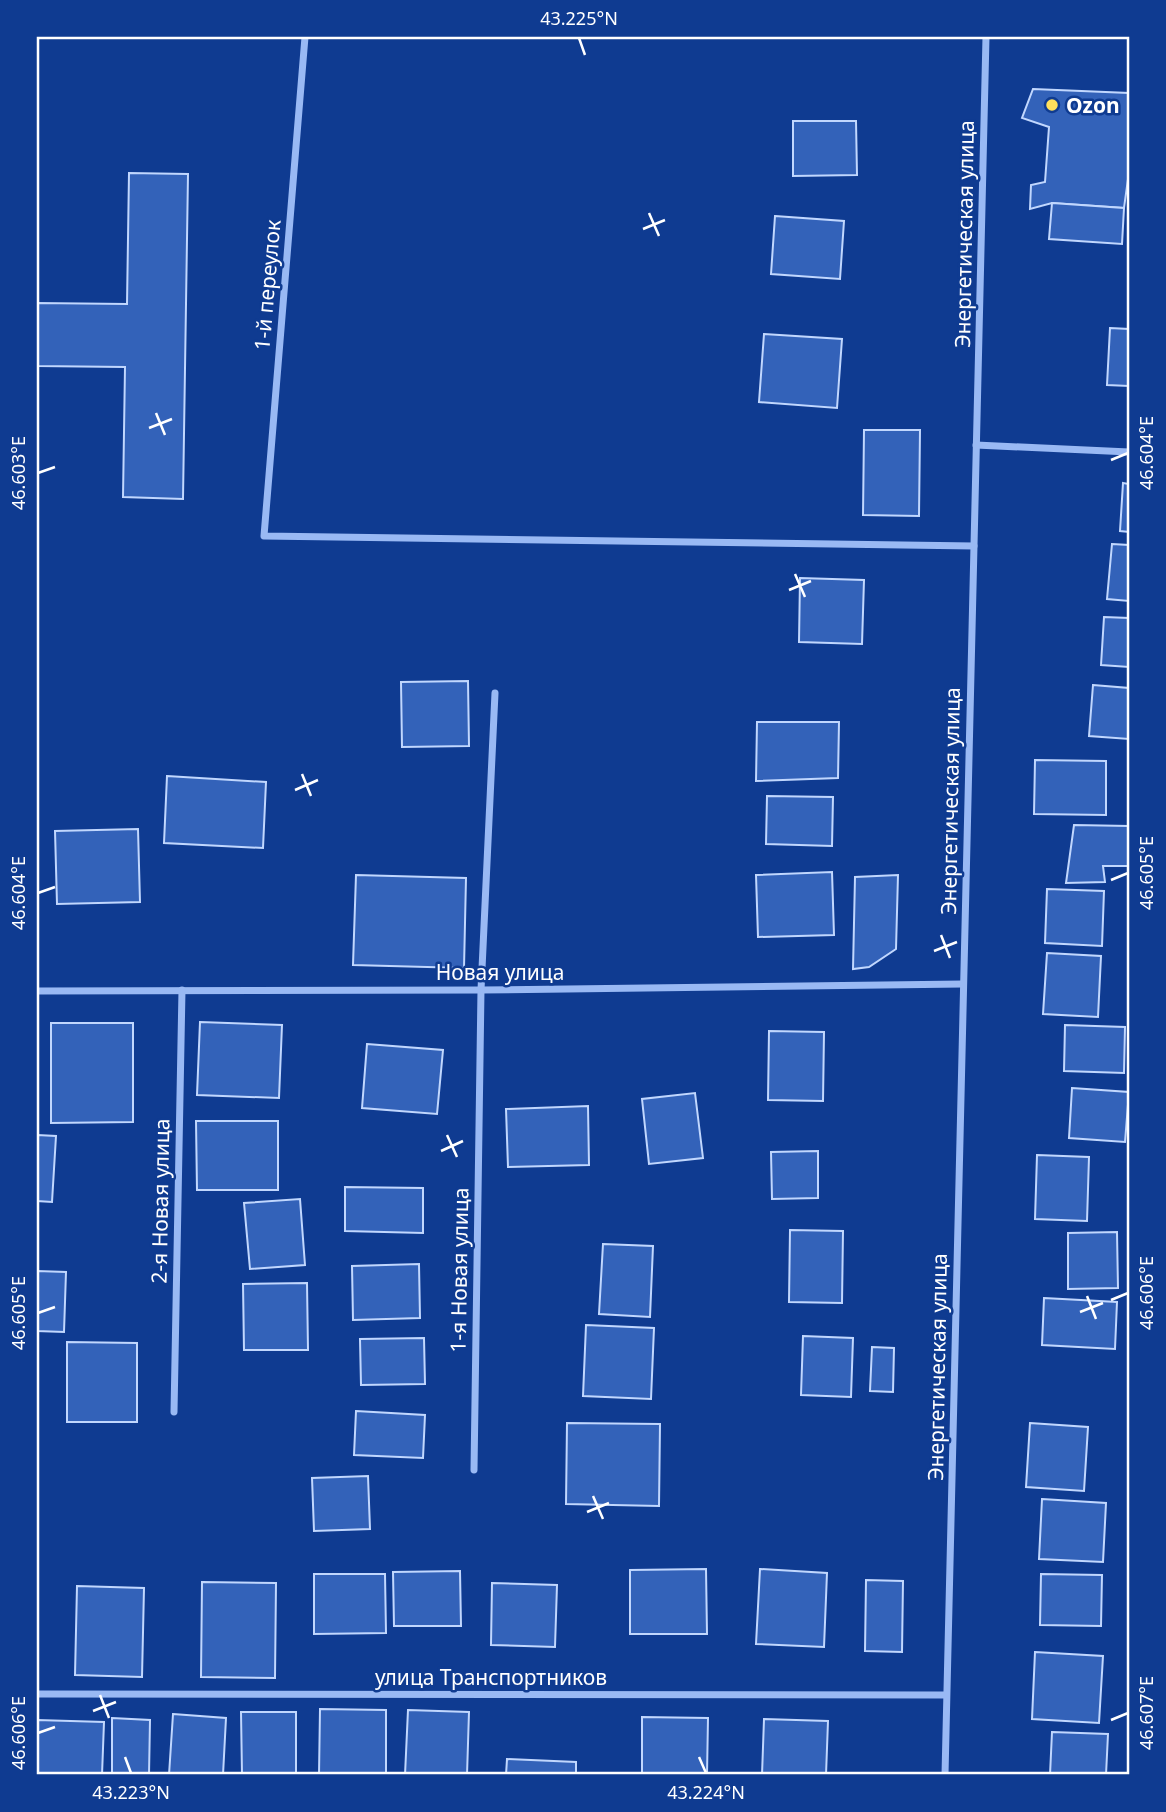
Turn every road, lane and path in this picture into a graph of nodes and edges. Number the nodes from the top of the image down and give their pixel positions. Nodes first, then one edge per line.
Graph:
1 (304, 37) edge
2 (986, 37) edge
3 (976, 445) junction
4 (1129, 452) edge
5 (974, 546) junction
6 (495, 693) dead end
7 (963, 984) junction
8 (182, 990) junction
9 (481, 990) junction
10 (37, 991) edge
11 (174, 1412) dead end
12 (474, 1470) dead end
13 (37, 1694) edge
14 (946, 1695) junction
15 (945, 1775) edge

1 - 5 street, 1-й переулок
2 - 3 street, Энергетическая улица
3 - 4 street
3 - 5 street, Энергетическая улица
5 - 7 street, Энергетическая улица
6 - 9 street, 1-я Новая улица
7 - 9 street, Новая улица
7 - 14 street, Энергетическая улица
8 - 9 street, Новая улица
8 - 10 street, Новая улица
8 - 11 street, 2-я Новая улица
9 - 12 street, 1-я Новая улица
13 - 14 street, улица Транспортников
14 - 15 street, Энергетическая улица

